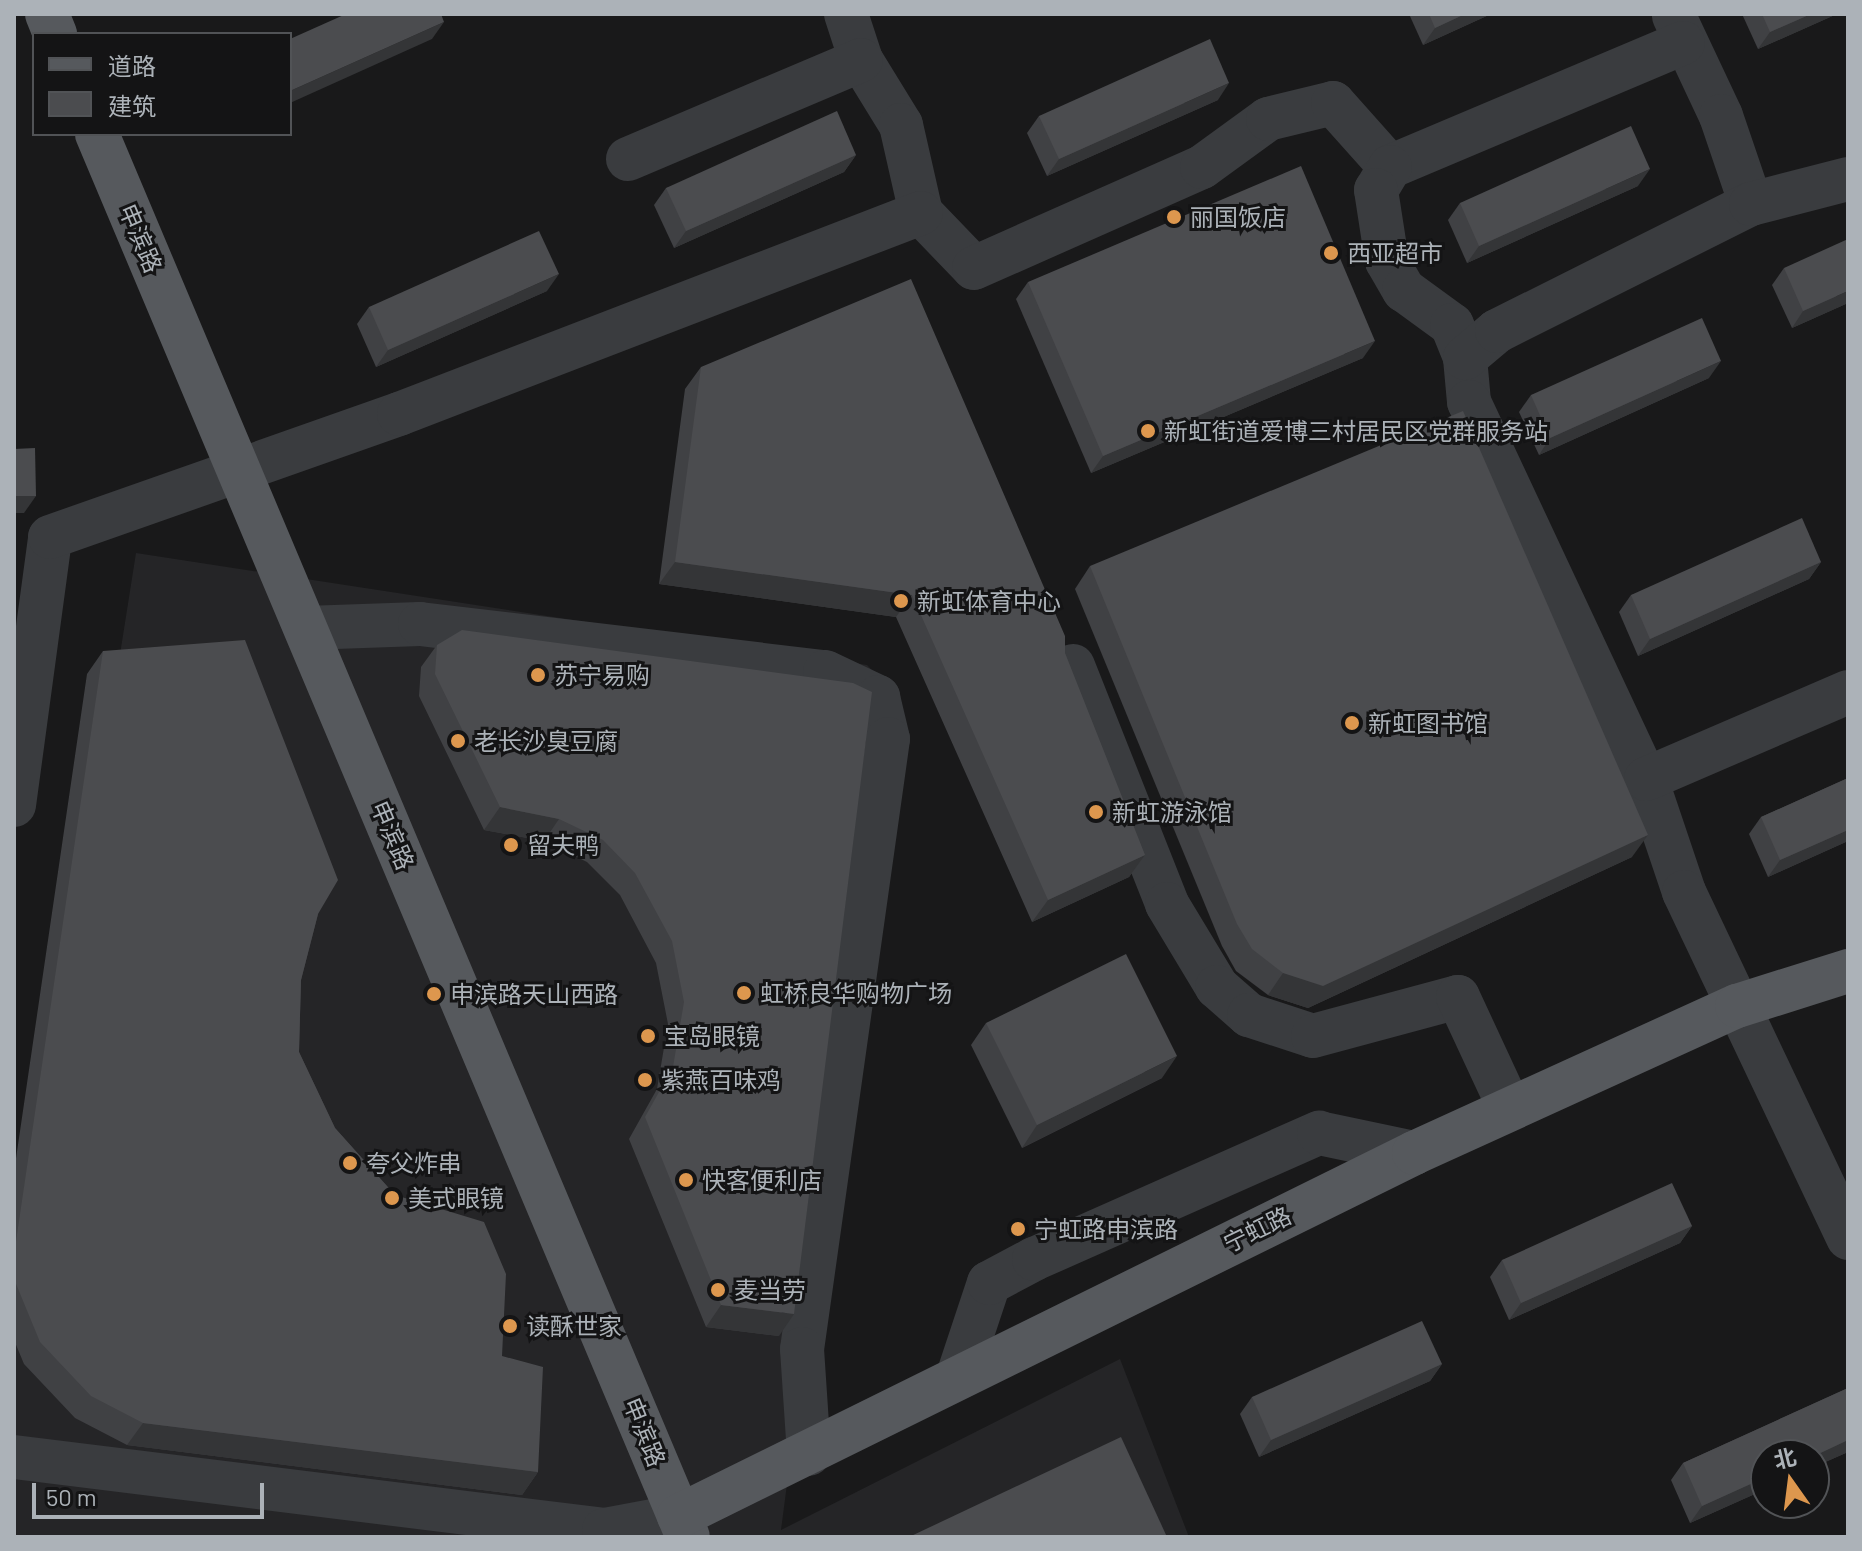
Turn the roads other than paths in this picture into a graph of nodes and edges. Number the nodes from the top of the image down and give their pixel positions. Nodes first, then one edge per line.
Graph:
1 (846, 14) edge
2 (1678, 28) edge
3 (861, 60) junction
4 (98, 136) edge
5 (628, 159) dead end
6 (1390, 167) junction
7 (1848, 179) edge
8 (1751, 204) junction
9 (921, 213) junction
10 (1465, 358) junction
11 (239, 469) junction
12 (306, 628) junction
13 (1073, 666) edge
14 (1848, 692) edge
15 (1646, 779) junction
16 (14, 805) edge
17 (1848, 943) edge
18 (1848, 971) edge
19 (1737, 1006) junction
20 (1510, 1109) junction
21 (1414, 1153) junction
22 (1848, 1238) edge
23 (958, 1376) junction
24 (809, 1454) junction
25 (14, 1457) edge
26 (684, 1526) edge

1 - 3 street
2 - 6 street
2 - 8 street
3 - 5 street
3 - 9 street
4 - 11 main road, 申滨路
6 - 9 street
6 - 10 street
7 - 8 street
8 - 10 street
9 - 11 street
10 - 15 street
11 - 12 main road, 申滨路
11 - 16 street
12 - 24 street
12 - 26 main road, 申滨路
13 - 20 street
14 - 15 street
15 - 19 street
17 - 19 main road
18 - 19 main road, 宁虹路
19 - 20 main road, 宁虹路
19 - 22 street
20 - 21 main road, 宁虹路
21 - 23 main road, 宁虹路
21 - 23 street
23 - 24 main road, 宁虹路
24 - 26 main road, 宁虹路
25 - 26 street

